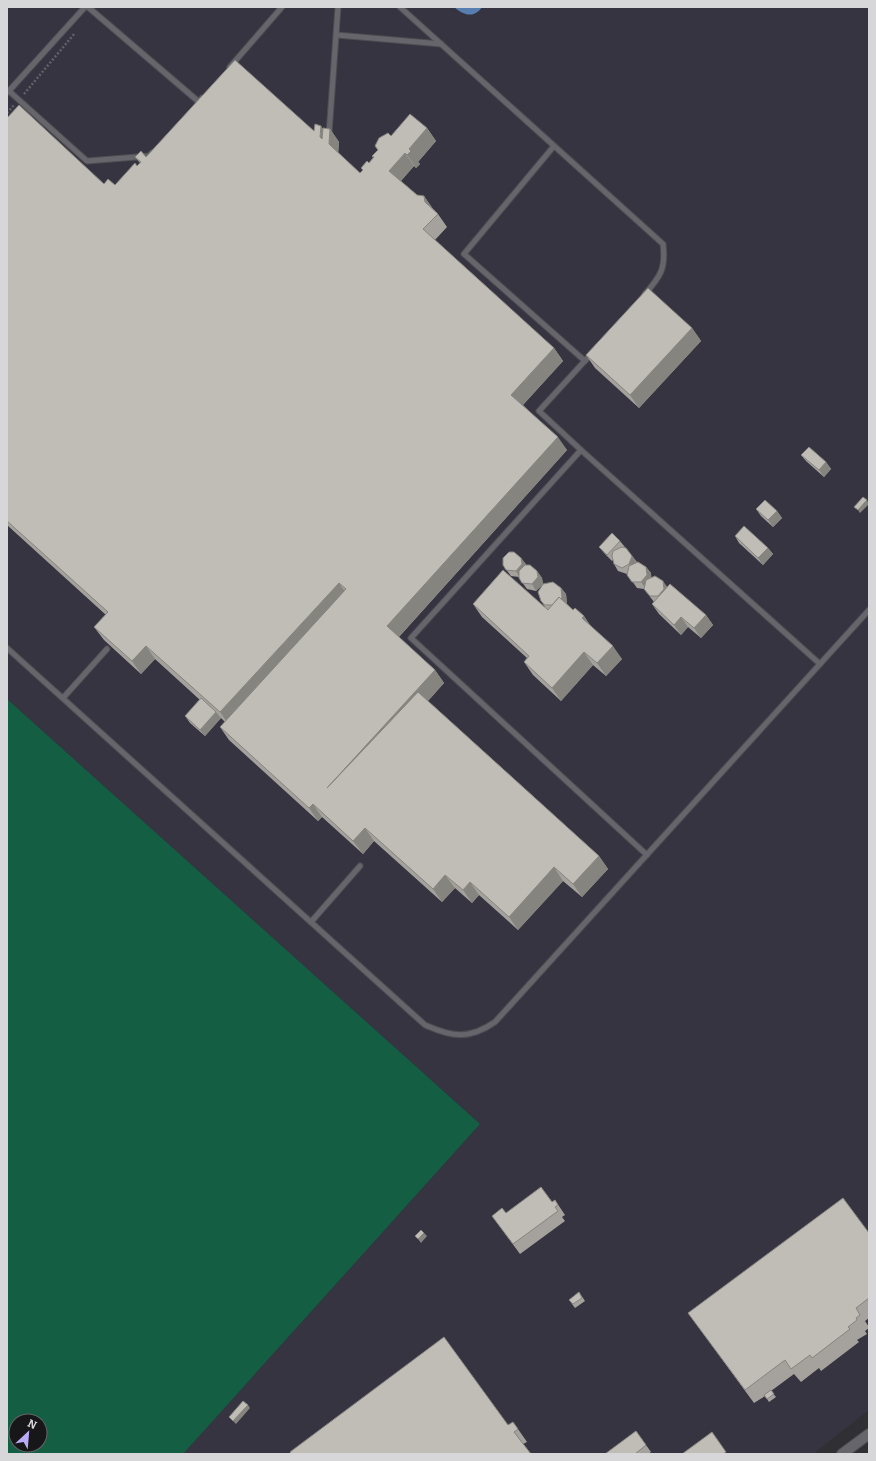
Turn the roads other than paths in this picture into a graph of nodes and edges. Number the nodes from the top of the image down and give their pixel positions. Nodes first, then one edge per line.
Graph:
1 (85, 7) edge
2 (88, 7) edge
3 (282, 7) edge
4 (338, 7) edge
5 (400, 7) edge
6 (336, 35) junction
7 (441, 44) junction
8 (225, 72) edge
9 (8, 92) edge
10 (204, 96) edge
11 (199, 102) junction
12 (194, 108) edge
13 (329, 134) edge
14 (554, 146) junction
15 (154, 151) edge
16 (638, 302) edge
17 (596, 349) edge
18 (585, 361) junction
19 (581, 450) junction
20 (869, 610) edge
21 (7, 648) edge
22 (107, 649) edge
23 (820, 664) junction
24 (63, 698) junction
25 (647, 855) junction
26 (360, 866) dead end
27 (311, 922) junction
28 (869, 1434) edge
29 (842, 1454) edge

1 - 9 lane
2 - 11 lane
3 - 8 lane
4 - 6 lane
5 - 7 lane
6 - 7 lane
6 - 13 lane
7 - 14 lane
9 - 15 lane
10 - 11 lane
11 - 12 lane
14 - 16 lane
14 - 18 lane
17 - 18 lane
18 - 19 lane
19 - 23 lane
19 - 25 lane
20 - 23 lane
21 - 24 lane
22 - 24 lane
23 - 25 lane
24 - 27 lane
25 - 27 lane
26 - 27 lane
28 - 29 street

